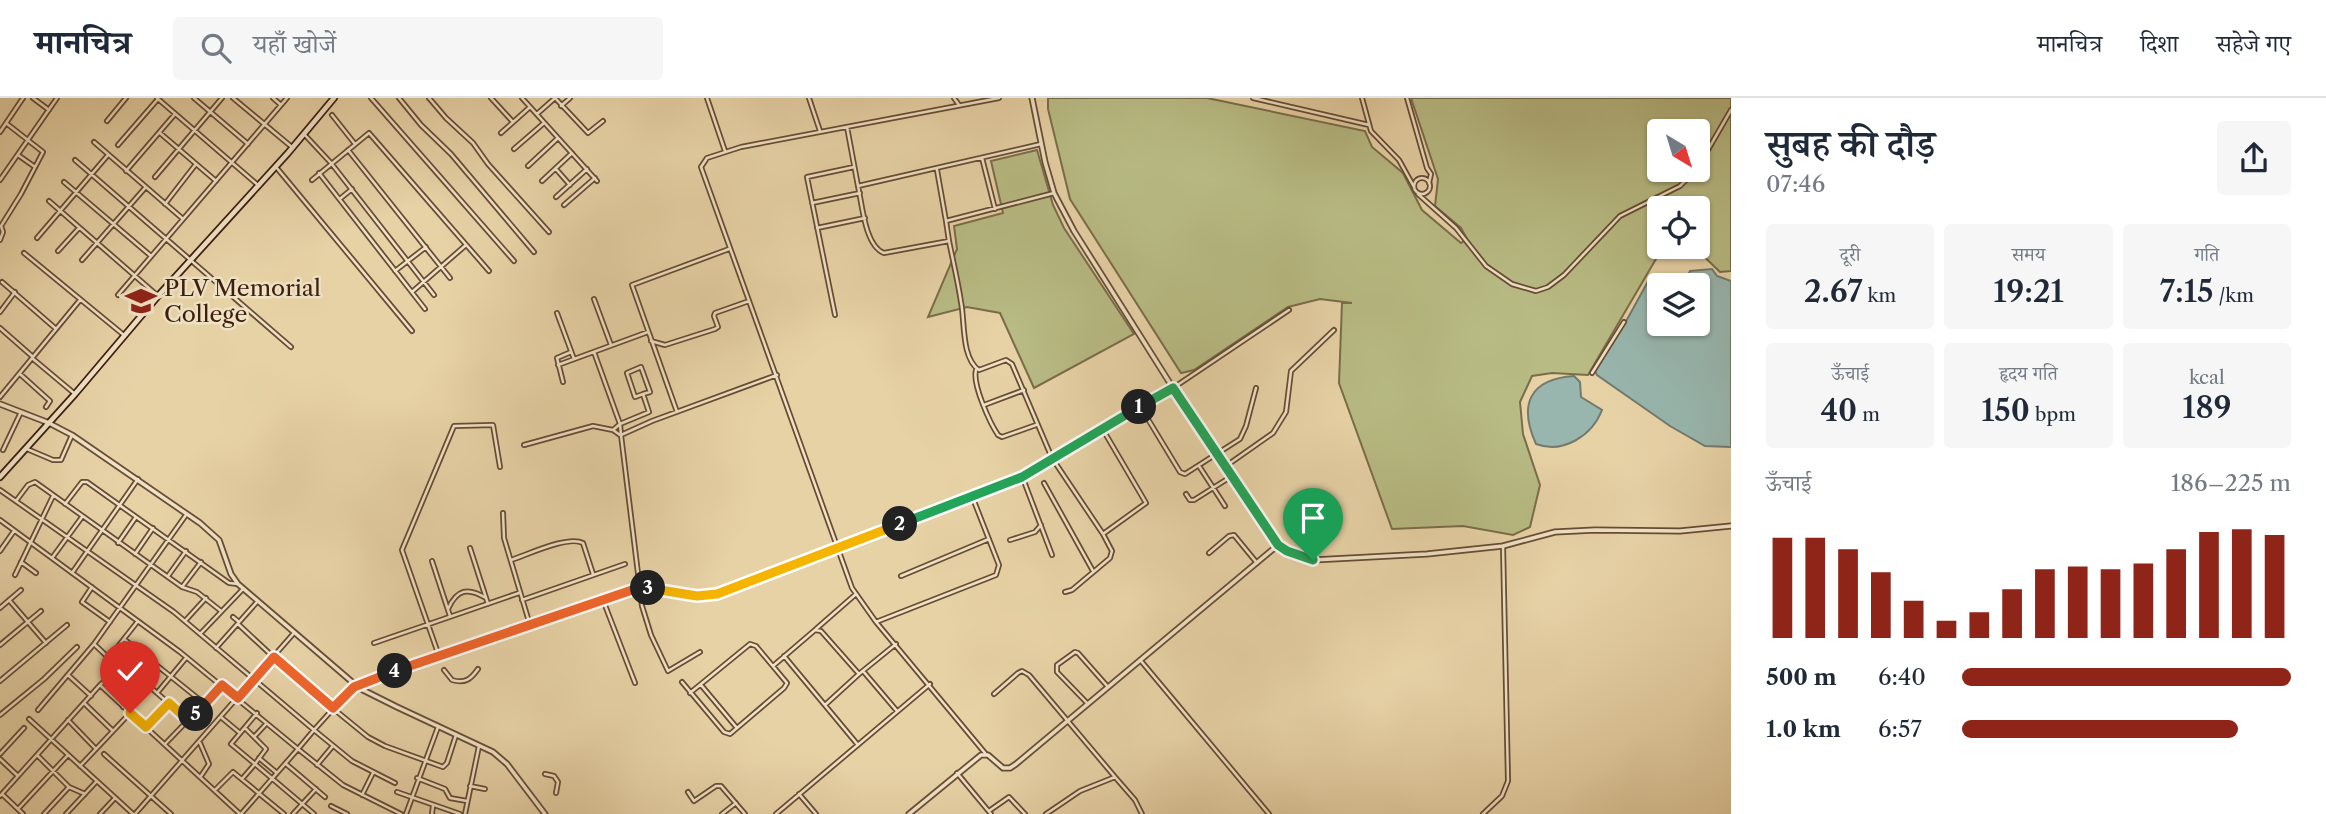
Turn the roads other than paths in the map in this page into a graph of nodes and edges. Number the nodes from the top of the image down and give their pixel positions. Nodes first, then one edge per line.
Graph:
1 (23, 98) edge
2 (33, 98) edge
3 (57, 98) edge
4 (126, 98) edge
5 (194, 98) edge
6 (222, 98) edge
7 (233, 98) edge
8 (273, 98) edge
9 (287, 98) edge
10 (334, 98) edge
11 (371, 98) edge
12 (399, 98) edge
13 (429, 98) edge
14 (491, 98) edge
15 (522, 98) edge
16 (555, 98) edge
17 (570, 98) edge
18 (707, 98) edge
19 (809, 98) edge
20 (954, 98) edge
21 (999, 98) edge
22 (1032, 98) edge
23 (1254, 98) edge
24 (1362, 98) edge
25 (1406, 98) edge
26 (157, 99) edge
27 (1259, 99) edge
28 (281, 105) junction
29 (959, 105) junction
30 (561, 106) junction
31 (530, 107) junction
32 (49, 110) junction
33 (1731, 110) edge
34 (210, 111) junction
35 (176, 114) junction
36 (537, 114) junction
37 (332, 116) dead end
38 (107, 121) dead end
39 (603, 121) dead end
40 (513, 122) junction
41 (6, 123) junction
42 (544, 123) junction
43 (264, 124) junction
44 (1369, 125) junction
45 (847, 127) junction
46 (194, 130) junction
47 (0, 132) edge
48 (501, 132) dead end
49 (820, 132) junction
50 (159, 133) junction
51 (304, 134) junction
52 (558, 138) junction
53 (29, 139) junction
54 (94, 142) dead end
55 (248, 144) junction
56 (355, 144) junction
57 (1041, 144) junction
58 (118, 145) dead end
59 (1710, 146) edge
60 (293, 148) junction
61 (178, 149) junction
62 (348, 149) junction
63 (514, 149) dead end
64 (725, 151) junction
65 (572, 153) junction
66 (18, 155) junction
67 (108, 155) junction
68 (982, 158) junction
69 (75, 160) dead end
70 (232, 162) junction
71 (331, 163) junction
72 (196, 164) junction
73 (528, 166) dead end
74 (35, 167) junction
75 (276, 167) junction
76 (854, 167) junction
77 (937, 168) junction
78 (1427, 168) junction
79 (555, 169) junction
80 (587, 169) junction
81 (126, 171) junction
82 (319, 173) junction
83 (93, 174) junction
84 (1407, 175) junction
85 (155, 177) dead end
86 (1423, 179) junction
87 (0, 180) edge
88 (312, 180) dead end
89 (1417, 180) junction
90 (216, 181) junction
91 (542, 181) dead end
92 (64, 182) dead end
93 (1684, 182) edge
94 (1429, 183) junction
95 (570, 185) junction
96 (259, 186) junction
97 (858, 186) junction
98 (1414, 187) junction
99 (145, 188) junction
100 (352, 189) junction
101 (1428, 191) junction
102 (76, 193) junction
103 (860, 193) junction
104 (1054, 193) junction
105 (1419, 194) junction
106 (556, 197) dead end
107 (340, 198) junction
108 (49, 201) dead end
109 (812, 203) junction
110 (1428, 203) junction
111 (164, 204) junction
112 (564, 205) dead end
113 (130, 206) junction
114 (995, 209) junction
115 (60, 211) junction
116 (865, 218) junction
117 (183, 219) junction
118 (946, 221) junction
119 (113, 224) junction
120 (0, 226) edge
121 (79, 228) junction
122 (817, 228) junction
123 (549, 232) dead end
124 (37, 238) dead end
125 (166, 238) junction
126 (0, 240) edge
127 (949, 241) junction
128 (97, 243) junction
129 (466, 245) junction
130 (426, 247) junction
131 (730, 249) junction
132 (58, 251) dead end
133 (534, 251) dead end
134 (24, 253) dead end
135 (150, 256) junction
136 (82, 260) dead end
137 (192, 260) junction
138 (407, 261) junction
139 (514, 261) dead end
140 (441, 267) junction
141 (395, 271) junction
142 (489, 271) dead end
143 (135, 275) junction
144 (450, 278) dead end
145 (2, 282) dead end
146 (424, 282) junction
147 (15, 292) junction
148 (412, 292) junction
149 (118, 295) dead end
150 (434, 295) dead end
151 (158, 296) junction
152 (594, 299) dead end
153 (80, 300) junction
154 (750, 302) junction
155 (425, 309) dead end
156 (1289, 310) dead end
157 (0, 312) edge
158 (557, 313) dead end
159 (835, 315) dead end
160 (1624, 322) dead end
161 (0, 328) edge
162 (57, 328) junction
163 (1334, 330) dead end
164 (412, 331) dead end
165 (648, 332) junction
166 (125, 336) junction
167 (651, 341) junction
168 (611, 345) junction
169 (291, 347) dead end
170 (571, 352) junction
171 (594, 352) junction
172 (32, 358) junction
173 (574, 359) junction
174 (558, 365) junction
175 (976, 370) junction
176 (1592, 373) dead end
177 (20, 374) junction
178 (777, 375) junction
179 (563, 382) dead end
180 (1173, 388) junction
181 (1256, 388) dead end
182 (1024, 390) junction
183 (75, 394) junction
184 (643, 394) junction
185 (0, 397) edge
186 (0, 404) edge
187 (984, 405) junction
188 (1140, 406) junction
189 (46, 407) dead end
190 (21, 412) junction
191 (649, 412) junction
192 (677, 412) junction
193 (652, 421) junction
194 (49, 423) junction
195 (620, 424) junction
196 (1037, 425) junction
197 (1102, 428) junction
198 (613, 430) junction
199 (72, 435) junction
200 (621, 435) junction
201 (524, 445) dead end
202 (26, 448) junction
203 (3, 450) dead end
204 (1218, 455) junction
205 (1052, 458) junction
206 (1199, 466) junction
207 (500, 467) dead end
208 (1226, 467) junction
209 (1232, 476) junction
210 (0, 477) edge
211 (1022, 477) junction
212 (138, 479) junction
213 (1045, 483) dead end
214 (1214, 488) junction
215 (0, 490) edge
216 (1186, 494) dead end
217 (54, 496) junction
218 (972, 496) junction
219 (15, 501) junction
220 (65, 504) junction
221 (120, 505) junction
222 (1225, 506) dead end
223 (503, 513) dead end
224 (187, 514) junction
225 (82, 517) junction
226 (136, 517) junction
227 (0, 520) edge
228 (41, 520) junction
229 (1041, 525) junction
230 (1731, 526) edge
231 (153, 528) junction
232 (101, 530) junction
233 (14, 531) junction
234 (1104, 534) junction
235 (66, 538) junction
236 (169, 538) junction
237 (989, 539) junction
238 (1010, 540) dead end
239 (31, 542) junction
240 (118, 542) junction
241 (1278, 545) junction
242 (1503, 546) junction
243 (470, 548) dead end
244 (836, 548) junction
245 (0, 551) edge
246 (186, 551) junction
247 (86, 552) junction
248 (1209, 553) dead end
249 (135, 554) junction
250 (1052, 555) dead end
251 (52, 558) junction
252 (432, 561) dead end
253 (510, 561) junction
254 (21, 562) junction
255 (201, 562) junction
256 (1257, 563) junction
257 (151, 564) junction
258 (625, 564) dead end
259 (1093, 571) junction
260 (36, 573) dead end
261 (72, 573) junction
262 (15, 575) dead end
263 (594, 575) junction
264 (168, 576) junction
265 (901, 576) dead end
266 (237, 584) junction
267 (135, 585) junction
268 (92, 587) junction
269 (182, 587) junction
270 (639, 588) junction
271 (243, 589) junction
272 (21, 590) dead end
273 (1065, 592) dead end
274 (519, 593) junction
275 (856, 594) junction
276 (206, 598) junction
277 (486, 598) junction
278 (9, 600) junction
279 (522, 600) junction
280 (603, 600) junction
281 (257, 602) junction
282 (488, 604) junction
283 (120, 607) junction
284 (0, 608) edge
285 (448, 609) junction
286 (41, 611) dead end
287 (221, 611) junction
288 (450, 616) junction
289 (233, 617) dead end
290 (138, 621) junction
291 (185, 621) junction
292 (28, 622) junction
293 (110, 622) junction
294 (876, 622) junction
295 (239, 623) junction
296 (428, 624) junction
297 (67, 625) dead end
298 (530, 625) junction
299 (815, 630) junction
300 (294, 633) junction
301 (200, 634) junction
302 (124, 639) junction
303 (46, 643) junction
304 (373, 643) dead end
305 (94, 644) junction
306 (897, 644) junction
307 (0, 645) edge
308 (77, 647) dead end
309 (216, 648) junction
310 (699, 652) dead end
311 (439, 656) junction
312 (784, 656) junction
313 (187, 657) junction
314 (274, 657) junction
315 (108, 659) junction
316 (1140, 660) junction
317 (773, 666) junction
318 (118, 668) junction
319 (478, 669) dead end
320 (444, 670) dead end
321 (863, 671) junction
322 (859, 674) junction
323 (68, 675) junction
324 (172, 676) junction
325 (254, 679) junction
326 (0, 681) edge
327 (136, 682) junction
328 (682, 682) dead end
329 (635, 683) dead end
330 (701, 684) junction
331 (930, 684) junction
332 (100, 685) junction
333 (222, 685) junction
334 (357, 685) junction
335 (1108, 687) junction
336 (157, 693) junction
337 (690, 693) junction
338 (994, 694) dead end
339 (91, 696) junction
340 (238, 698) junction
341 (84, 703) junction
342 (169, 703) junction
343 (205, 704) junction
344 (1088, 704) junction
345 (825, 705) junction
346 (124, 707) junction
347 (333, 708) junction
348 (38, 710) dead end
349 (898, 712) junction
350 (130, 713) junction
351 (257, 713) junction
352 (0, 715) edge
353 (222, 718) junction
354 (29, 719) dead end
355 (68, 720) junction
356 (189, 721) junction
357 (1067, 721) junction
358 (267, 722) junction
359 (146, 727) junction
360 (438, 727) junction
361 (24, 728) dead end
362 (244, 728) junction
363 (737, 728) junction
364 (314, 730) junction
365 (113, 731) junction
366 (240, 733) junction
367 (456, 735) junction
368 (254, 737) junction
369 (52, 739) junction
370 (200, 743) junction
371 (165, 744) junction
372 (858, 745) junction
373 (479, 746) junction
374 (332, 747) junction
375 (96, 749) junction
376 (298, 749) junction
377 (985, 753) junction
378 (104, 754) dead end
379 (37, 755) junction
380 (68, 755) junction
381 (0, 757) edge
382 (259, 758) junction
383 (425, 760) junction
384 (183, 762) junction
385 (255, 764) junction
386 (286, 764) junction
387 (317, 765) junction
388 (80, 766) junction
389 (54, 771) junction
390 (373, 772) junction
391 (277, 773) junction
392 (957, 773) junction
393 (545, 774) dead end
394 (18, 776) junction
395 (200, 777) junction
396 (1115, 777) junction
397 (417, 778) junction
398 (242, 779) junction
399 (272, 779) junction
400 (96, 782) junction
401 (395, 783) dead end
402 (470, 786) junction
403 (69, 787) junction
404 (316, 789) junction
405 (485, 789) dead end
406 (215, 790) junction
407 (397, 792) dead end
408 (688, 792) dead end
409 (556, 793) dead end
410 (85, 794) junction
411 (259, 794) junction
412 (799, 794) junction
413 (1, 795) edge
414 (362, 795) junction
415 (151, 797) junction
416 (325, 797) dead end
417 (411, 797) junction
418 (115, 798) junction
419 (467, 802) junction
420 (736, 803) junction
421 (302, 804) junction
422 (331, 806) dead end
423 (433, 806) junction
424 (18, 809) junction
425 (990, 812) edge
426 (23, 814) edge
427 (44, 814) edge
428 (66, 814) edge
429 (100, 814) edge
430 (134, 814) edge
431 (171, 814) edge
432 (241, 814) edge
433 (284, 814) edge
434 (293, 814) edge
435 (314, 814) edge
436 (347, 814) edge
437 (401, 814) edge
438 (406, 814) edge
439 (432, 814) edge
440 (460, 814) edge
441 (465, 814) edge
442 (545, 814) edge
443 (722, 814) edge
444 (745, 814) edge
445 (776, 814) edge
446 (816, 814) edge
447 (909, 814) edge
448 (1025, 814) edge
449 (1046, 814) edge
450 (1142, 814) edge
451 (1269, 814) edge
452 (1483, 814) edge

1 - 41 street
2 - 32 street
3 - 32 street
4 - 38 street
5 - 34 street
6 - 34 street
7 - 43 street
8 - 28 street
9 - 28 street
10 - 51 main road
11 - 139 street
12 - 133 street
13 - 123 street
14 - 40 street
15 - 31 street
16 - 30 street
16 - 36 street
17 - 30 street
18 - 64 street
19 - 49 street
20 - 29 street
21 - 29 street
22 - 57 street
23 - 27 street
24 - 44 street
25 - 78 street
26 - 35 street
26 - 58 street
27 - 44 street
28 - 43 street
29 - 45 street
30 - 39 street
31 - 36 street
31 - 40 street
32 - 53 street
33 - 59 street
34 - 46 street
34 - 55 street
35 - 46 street
35 - 50 street
36 - 42 street
37 - 56 street
40 - 48 street
41 - 47 street
41 - 53 street
42 - 52 street
42 - 63 street
43 - 55 street
43 - 60 street
44 - 84 street
45 - 49 street
45 - 76 street
46 - 61 street
46 - 70 street
49 - 64 street
50 - 61 street
50 - 81 street
51 - 60 main road
51 - 71 street
52 - 65 street
52 - 73 street
53 - 66 street
53 - 74 street
54 - 67 street
55 - 70 street
56 - 62 street
56 - 129 street
57 - 68 street
57 - 104 street
60 - 75 main road
61 - 72 street
61 - 85 street
62 - 71 street
62 - 130 street
64 - 131 street
65 - 79 street
65 - 80 street
66 - 74 street
66 - 87 street
67 - 81 street
67 - 83 street
68 - 77 street
68 - 114 street
69 - 83 street
70 - 90 street
70 - 96 street
71 - 82 street
71 - 100 street
72 - 90 street
72 - 111 street
74 - 120 street
75 - 96 main road
75 - 164 street
76 - 97 street
76 - 109 street
77 - 97 street
77 - 118 street
78 - 86 street
78 - 94 street
79 - 91 street
79 - 95 street
80 - 95 street
80 - 112 street
81 - 99 street
82 - 88 street
82 - 107 street
83 - 102 street
83 - 113 street
84 - 89 street
84 - 98 street
86 - 89 street
86 - 94 street
89 - 98 street
90 - 117 street
92 - 102 street
93 - 110 street
94 - 101 street
95 - 106 street
96 - 137 main road
97 - 103 street
98 - 105 street
99 - 111 street
99 - 113 street
100 - 107 street
100 - 138 street
101 - 105 street
101 - 110 street
102 - 115 street
102 - 119 street
103 - 109 street
103 - 116 street
104 - 114 street
104 - 180 street
105 - 110 street
107 - 141 street
108 - 115 street
109 - 122 street
111 - 117 street
113 - 119 street
113 - 125 street
114 - 118 street
115 - 121 street
115 - 124 street
116 - 122 street
116 - 127 street
117 - 125 street
118 - 127 street
119 - 128 street
119 - 135 street
120 - 126 street
121 - 128 street
121 - 132 street
122 - 159 street
125 - 135 street
125 - 137 street
127 - 175 street
128 - 136 street
128 - 143 street
129 - 140 street
129 - 142 street
130 - 138 street
130 - 140 street
131 - 154 street
131 - 165 street
134 - 153 street
135 - 143 street
137 - 151 main road
137 - 169 street
138 - 141 street
138 - 146 street
140 - 144 street
140 - 146 street
141 - 148 street
143 - 149 street
143 - 151 street
145 - 147 street
146 - 148 street
146 - 150 street
147 - 157 street
147 - 162 street
148 - 155 street
151 - 166 main road
152 - 168 street
153 - 162 street
153 - 166 street
154 - 167 street
154 - 178 street
156 - 180 street
158 - 170 street
160 - 176 street
161 - 172 street
162 - 172 street
163 - 208 street
165 - 167 street
165 - 168 street
166 - 183 main road
167 - 192 street
168 - 171 street
170 - 173 street
170 - 174 street
171 - 173 street
171 - 195 street
172 - 177 street
172 - 183 street
173 - 174 street
174 - 179 street
175 - 182 street
175 - 187 street
177 - 185 street
177 - 189 street
178 - 192 street
178 - 244 street
180 - 188 street
180 - 204 street
181 - 204 street
182 - 187 street
182 - 196 street
183 - 194 main road
184 - 184 street
184 - 191 street
186 - 190 street
187 - 196 street
188 - 197 street
188 - 206 street
190 - 194 street
190 - 203 street
191 - 193 street
191 - 195 street
192 - 193 street
193 - 200 street
194 - 199 street
194 - 202 main road
195 - 198 street
195 - 200 street
196 - 205 street
197 - 205 street
197 - 234 street
198 - 200 street
198 - 201 street
199 - 202 street
199 - 212 street
200 - 270 street
202 - 210 main road
204 - 206 street
204 - 208 street
205 - 211 street
205 - 234 street
206 - 214 street
207 - 296 street
208 - 209 street
209 - 214 street
209 - 241 street
211 - 218 street
211 - 229 street
212 - 221 street
212 - 224 street
213 - 259 street
214 - 216 street
214 - 222 street
215 - 219 street
217 - 219 street
217 - 220 street
217 - 228 street
218 - 237 street
218 - 244 street
219 - 228 street
220 - 221 street
220 - 225 street
221 - 226 street
221 - 232 street
223 - 253 street
224 - 236 street
224 - 266 street
225 - 232 street
225 - 235 street
226 - 231 street
226 - 240 street
227 - 233 street
228 - 235 street
228 - 239 street
229 - 238 street
229 - 250 street
230 - 242 street
231 - 236 street
231 - 249 street
232 - 240 street
232 - 247 street
233 - 239 street
233 - 245 street
234 - 259 street
235 - 247 street
235 - 251 street
236 - 246 street
236 - 257 street
237 - 265 street
237 - 294 street
239 - 251 street
239 - 254 street
240 - 249 street
241 - 242 street
241 - 256 street
242 - 452 street
243 - 277 street
244 - 270 street
244 - 275 street
246 - 255 street
246 - 264 street
247 - 261 street
247 - 267 street
248 - 256 street
249 - 257 street
251 - 261 street
252 - 285 street
253 - 263 street
253 - 274 street
254 - 260 street
254 - 262 street
255 - 266 street
255 - 269 street
256 - 316 street
257 - 264 street
257 - 267 street
258 - 263 street
259 - 273 street
261 - 268 street
263 - 279 street
264 - 269 street
266 - 271 street
267 - 283 street
267 - 291 street
268 - 283 street
268 - 293 street
269 - 276 street
270 - 280 street
270 - 310 street
271 - 281 street
271 - 287 street
272 - 278 street
274 - 279 street
274 - 282 street
275 - 294 street
275 - 299 street
276 - 287 street
276 - 291 street
277 - 282 street
277 - 285 street
278 - 284 street
278 - 292 street
279 - 298 street
280 - 298 street
280 - 329 street
281 - 295 street
281 - 300 street
282 - 288 street
283 - 290 street
283 - 293 street
285 - 288 street
286 - 292 street
287 - 301 street
288 - 296 street
289 - 295 street
290 - 302 street
290 - 313 street
291 - 301 street
292 - 303 street
292 - 307 street
293 - 305 street
294 - 306 street
295 - 309 street
295 - 314 street
296 - 304 street
296 - 311 street
297 - 303 street
298 - 311 street
299 - 312 street
299 - 322 street
300 - 314 street
300 - 334 street
301 - 309 street
302 - 315 street
302 - 324 street
303 - 326 street
305 - 315 street
305 - 323 street
306 - 321 street
306 - 331 street
308 - 352 street
309 - 325 street
311 - 334 street
312 - 317 street
312 - 345 street
313 - 324 street
313 - 333 street
314 - 325 street
314 - 347 street
315 - 318 street
316 - 335 street
316 - 451 street
317 - 330 street
317 - 363 street
318 - 327 street
318 - 332 street
319 - 320 street
321 - 322 street
321 - 349 street
322 - 345 street
323 - 339 street
323 - 348 street
324 - 336 street
324 - 343 street
325 - 340 street
325 - 364 street
327 - 336 street
327 - 346 street
328 - 337 street
330 - 337 street
330 - 363 street
331 - 349 street
331 - 377 street
332 - 339 street
332 - 346 street
333 - 340 street
333 - 343 street
334 - 347 street
334 - 360 street
335 - 344 street
335 - 344 street
336 - 342 street
337 - 363 street
338 - 357 street
339 - 341 street
340 - 351 street
340 - 353 street
341 - 355 street
341 - 365 street
342 - 356 street
342 - 359 street
343 - 356 street
344 - 357 street
345 - 372 street
346 - 350 street
347 - 364 street
347 - 383 street
349 - 372 street
350 - 359 street
350 - 365 street
351 - 358 street
351 - 362 street
353 - 366 street
353 - 370 street
354 - 369 street
355 - 369 street
355 - 375 street
356 - 371 street
357 - 377 street
357 - 396 street
358 - 368 street
358 - 376 street
359 - 371 street
360 - 367 street
360 - 383 street
361 - 381 street
362 - 366 street
362 - 368 street
364 - 374 street
364 - 376 street
365 - 375 street
366 - 385 street
367 - 373 street
367 - 383 street
368 - 382 street
369 - 379 street
369 - 380 street
370 - 384 street
370 - 395 street
371 - 384 street
372 - 412 street
373 - 402 street
373 - 442 street
374 - 387 street
374 - 390 street
375 - 388 street
376 - 386 street
376 - 387 street
377 - 392 street
378 - 415 street
379 - 389 street
379 - 394 street
380 - 388 street
380 - 389 street
381 - 394 street
382 - 385 street
382 - 391 street
383 - 397 street
384 - 395 street
384 - 415 street
385 - 398 street
385 - 399 street
386 - 391 street
386 - 404 street
387 - 414 street
388 - 400 street
389 - 403 street
389 - 424 street
390 - 401 street
390 - 414 street
391 - 399 street
392 - 425 street
392 - 447 street
393 - 409 street
394 - 413 street
395 - 406 street
396 - 449 street
396 - 450 street
397 - 417 street
397 - 419 street
398 - 406 street
398 - 411 street
399 - 411 street
399 - 421 street
400 - 410 street
400 - 418 street
402 - 405 street
402 - 419 street
403 - 410 street
403 - 427 street
404 - 416 street
404 - 421 street
406 - 432 street
407 - 417 street
408 - 420 street
410 - 428 street
411 - 432 street
411 - 433 street
412 - 445 street
412 - 446 street
413 - 424 street
414 - 437 street
415 - 430 street
415 - 431 street
417 - 423 street
417 - 438 street
418 - 429 street
418 - 430 street
419 - 441 street
420 - 443 street
420 - 444 street
421 - 434 street
421 - 435 street
422 - 436 street
423 - 439 street
423 - 440 street
424 - 426 street
425 - 448 street

